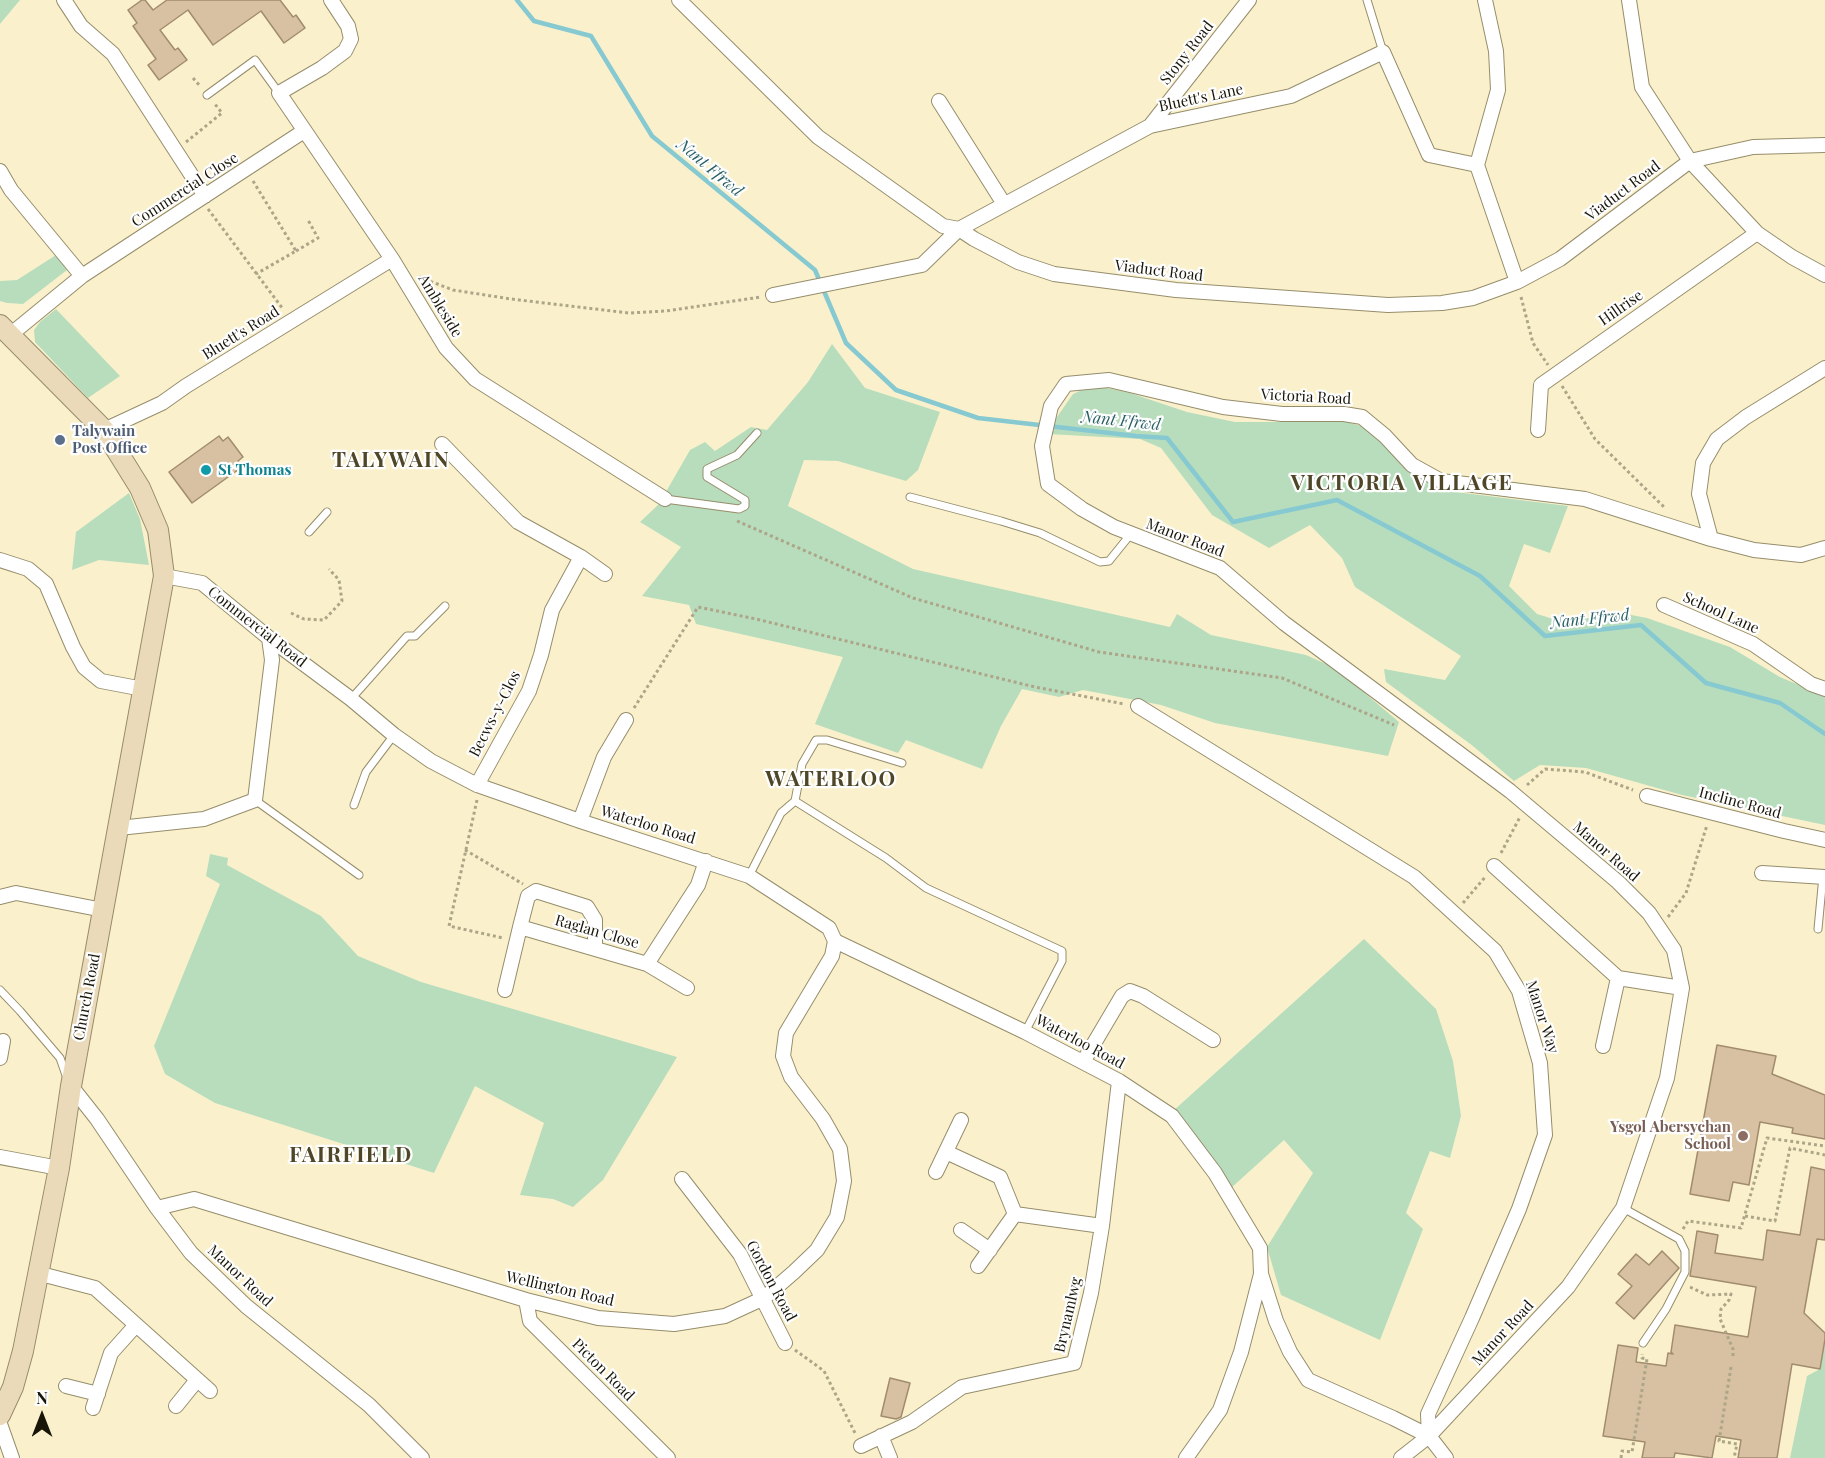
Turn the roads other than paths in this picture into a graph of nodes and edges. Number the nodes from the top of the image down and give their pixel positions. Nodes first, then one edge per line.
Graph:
1 (64, 0) edge
2 (331, 0) edge
3 (679, 0) edge
4 (1249, 0) edge
5 (1367, 0) edge
6 (1485, 0) edge
7 (1629, 0) edge
8 (1383, 52) junction
9 (279, 93) junction
10 (207, 95) road end
11 (939, 101) dead end
12 (1149, 126) junction
13 (304, 131) junction
14 (1825, 144) edge
15 (1690, 161) junction
16 (1477, 165) junction
17 (0, 171) edge
18 (205, 196) junction
19 (1004, 204) junction
20 (959, 229) junction
21 (1757, 233) junction
22 (392, 259) junction
23 (1825, 275) edge
24 (82, 276) junction
25 (1517, 282) junction
26 (773, 295) road end
27 (5, 330) edge
28 (1825, 368) edge
29 (104, 430) junction
30 (1538, 430) dead end
31 (757, 433) dead end
32 (1044, 437) joint
33 (442, 444) dead end
34 (910, 498) dead end
35 (665, 499) joint
36 (327, 512) dead end
37 (309, 532) dead end
38 (1130, 535) junction
39 (1712, 539) junction
40 (1825, 548) edge
41 (580, 557) junction
42 (0, 560) edge
43 (605, 574) dead end
44 (164, 576) junction
45 (1664, 605) dead end
46 (445, 606) dead end
47 (268, 638) junction
48 (143, 689) junction
49 (1825, 689) edge
50 (351, 699) junction
51 (1138, 706) road end
52 (626, 720) road end
53 (394, 735) junction
54 (902, 763) dead end
55 (477, 785) junction
56 (1647, 796) road end
57 (255, 800) junction
58 (795, 801) junction
59 (354, 805) dead end
60 (580, 821) junction
61 (119, 828) junction
62 (1825, 840) edge
63 (706, 861) junction
64 (1494, 866) dead end
65 (1762, 873) dead end
66 (359, 875) dead end
67 (749, 876) junction
68 (1824, 876) edge
69 (0, 896) edge
70 (104, 910) junction
71 (520, 927) junction
72 (1818, 929) dead end
73 (835, 941) junction
74 (595, 948) junction
75 (647, 964) junction
76 (1618, 978) junction
77 (1682, 987) junction
78 (687, 988) dead end
79 (0, 990) edge
80 (504, 990) dead end
81 (1025, 1032) junction
82 (1, 1040) edge
83 (1213, 1040) dead end
84 (1603, 1046) dead end
85 (0, 1058) edge
86 (1083, 1062) junction
87 (1119, 1081) junction
88 (70, 1086) junction
89 (961, 1120) dead end
90 (946, 1152) junction
91 (0, 1157) edge
92 (59, 1168) junction
93 (936, 1172) dead end
94 (682, 1179) dead end
95 (157, 1208) junction
96 (1623, 1208) junction
97 (1015, 1214) junction
98 (1102, 1226) junction
99 (961, 1230) dead end
100 (990, 1250) junction
101 (978, 1266) dead end
102 (37, 1273) junction
103 (1261, 1274) junction
104 (764, 1298) junction
105 (526, 1300) junction
106 (136, 1325) junction
107 (785, 1343) road end
108 (1643, 1343) road end
109 (197, 1380) junction
110 (66, 1386) dead end
111 (210, 1391) dead end
112 (176, 1407) dead end
113 (0, 1415) edge
114 (0, 1424) edge
115 (881, 1436) junction
116 (1429, 1436) junction
117 (861, 1446) road end
118 (12, 1458) edge
119 (422, 1458) edge
120 (668, 1458) edge
121 (890, 1458) edge
122 (1186, 1458) edge
123 (1401, 1458) edge
124 (1446, 1458) edge

1 - 18 street
2 - 9 street
3 - 20 street, Viaduct Road
4 - 12 street, Stony Road
5 - 8 lane
6 - 16 street
7 - 15 street
8 - 12 street, Bluett's Lane
8 - 16 street
9 - 10 lane
9 - 13 street, Ambleside
11 - 19 street
12 - 19 street, Bluett's Lane
13 - 18 street, Commercial Close
13 - 22 street, Ambleside
14 - 15 street
15 - 21 street
15 - 25 street, Viaduct Road
16 - 25 street
17 - 24 street
18 - 24 street, Commercial Close
19 - 20 street, Bluett's Lane
20 - 25 street, Viaduct Road
20 - 26 street, Bluett's Lane
21 - 23 street
21 - 30 street, Hillrise
22 - 29 street, Bluett's Road
22 - 35 street, Ambleside
24 - 27 street, Commercial Close
27 - 29 main road
28 - 39 street
29 - 44 main road
31 - 35 lane, Ambleside
32 - 38 street, Manor Road
32 - 39 street, Victoria Road
33 - 41 street
34 - 38 lane
36 - 37 lane
38 - 77 street, Manor Road
39 - 40 street, Victoria Road
41 - 43 street
41 - 55 street, Becws-y-Clos
42 - 48 street
44 - 47 street, Commercial Road
44 - 48 main road, Church Road
45 - 49 street, School Lane
46 - 50 lane
47 - 50 street, Commercial Road
47 - 57 street
48 - 61 main road, Church Road
50 - 53 street, Commercial Road
51 - 116 street, Manor Way
52 - 60 street
53 - 55 street, Commercial Road
53 - 59 lane
54 - 58 lane
55 - 60 street, Commercial Road
56 - 62 street, Incline Road
57 - 61 street
57 - 66 lane
58 - 67 lane
58 - 81 lane
60 - 63 street, Waterloo Road
61 - 70 main road, Church Road
63 - 67 street, Waterloo Road
63 - 75 street, Raglan Close
64 - 76 street
65 - 68 street
67 - 73 street, Waterloo Road
68 - 72 lane
69 - 70 street
70 - 88 main road, Church Road
71 - 74 street, Raglan Close
71 - 74 street
71 - 80 street
73 - 81 street, Waterloo Road
73 - 104 street, Wellington Road
74 - 75 street, Raglan Close
75 - 78 street
76 - 77 street
76 - 84 street
77 - 96 street, Manor Road
79 - 88 lane
81 - 86 street, Waterloo Road
82 - 85 street
83 - 86 street
86 - 87 street, Waterloo Road
87 - 98 street, Brynamlwg
87 - 103 street, Waterloo Road
88 - 92 main road, Church Road
88 - 95 street, Manor Road
89 - 90 street
90 - 93 street
90 - 97 street
91 - 92 street
92 - 102 main road, Church Road
94 - 104 street, Gordon Road
95 - 105 street, Wellington Road
95 - 119 street, Manor Road
96 - 108 lane
96 - 116 street, Manor Road
97 - 98 street
97 - 100 street
98 - 115 street, Brynamlwg
99 - 100 street
100 - 101 street
102 - 106 street
102 - 113 main road, Church Road
103 - 116 street, Waterloo Road
103 - 122 street
104 - 105 street, Wellington Road
104 - 107 street, Gordon Road
105 - 120 street, Picton Road
106 - 109 street
106 - 110 street
109 - 111 street
109 - 112 street
114 - 118 street
115 - 117 street, Brynamlwg
115 - 121 street
116 - 123 street, Manor Road
116 - 124 street

